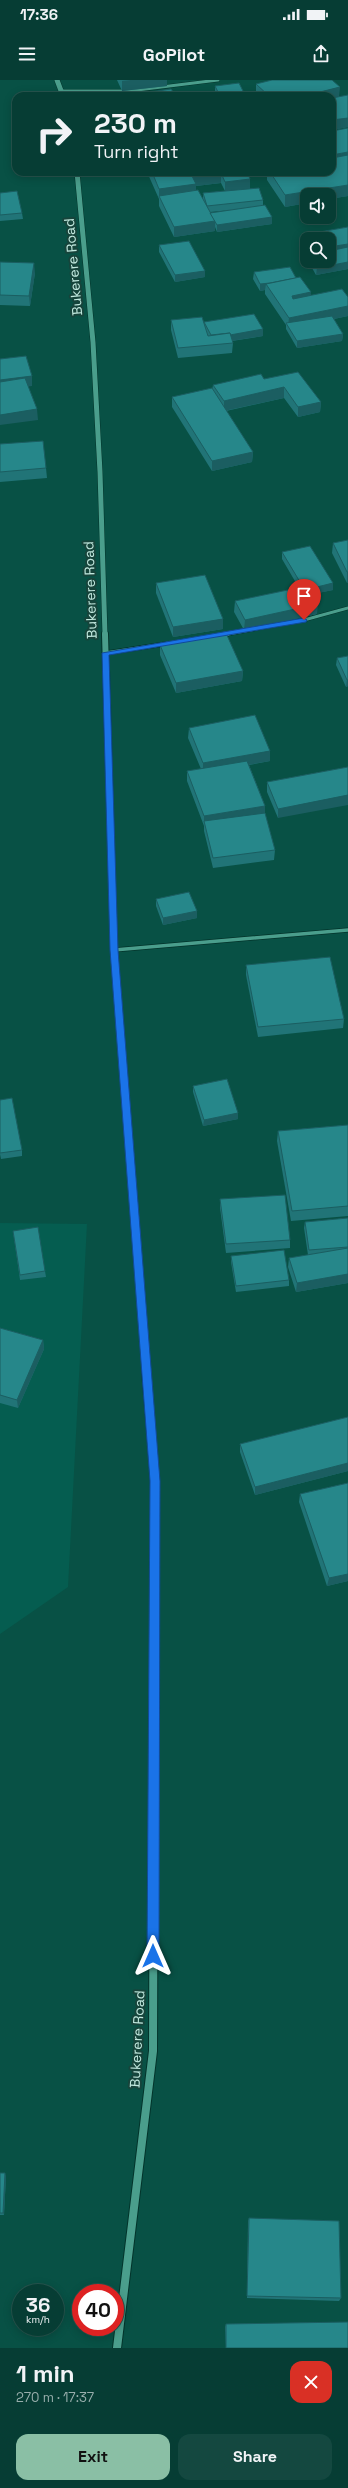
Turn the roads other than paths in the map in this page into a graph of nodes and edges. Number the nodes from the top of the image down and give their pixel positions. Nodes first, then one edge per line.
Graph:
1 (57, 80) edge
2 (218, 80) edge
3 (61, 92) edge
4 (107, 92) edge
5 (77, 176) edge
6 (348, 608) edge
7 (215, 636) edge
8 (171, 643) edge
9 (106, 653) junction
10 (348, 930) edge
11 (114, 950) junction
12 (117, 2348) edge

1 - 3 street
2 - 4 street
5 - 9 street, Bukerere Road
6 - 7 street
8 - 9 street
9 - 11 street, Bukerere Road
10 - 11 street
11 - 12 street, Bukerere Road

